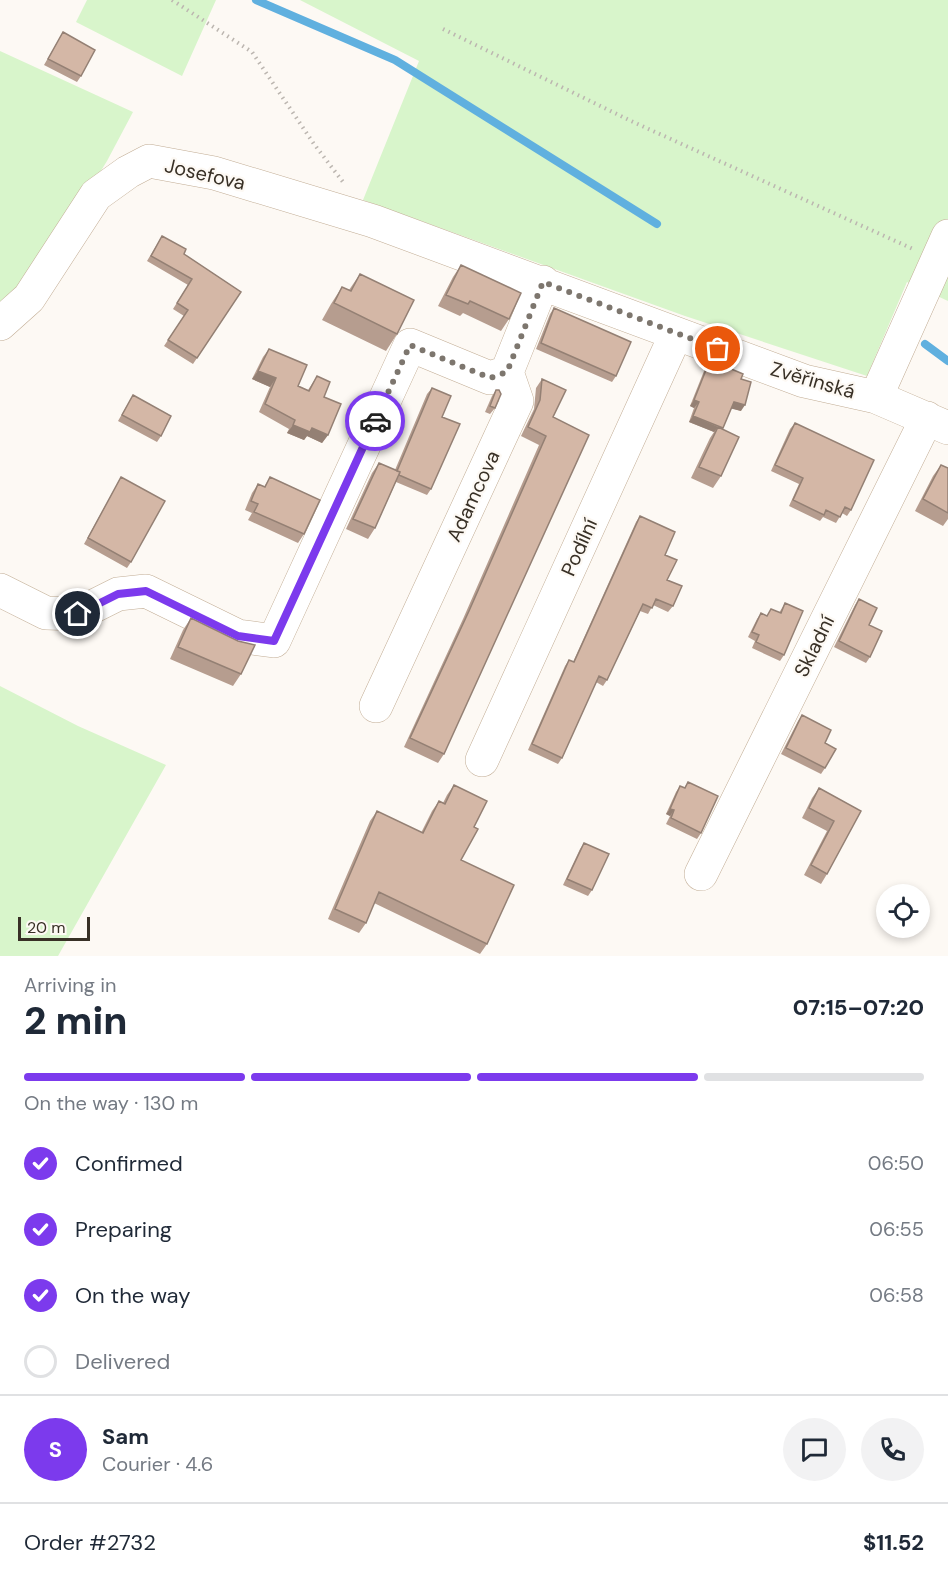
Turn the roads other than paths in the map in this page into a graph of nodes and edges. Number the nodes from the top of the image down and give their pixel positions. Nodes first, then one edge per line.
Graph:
1 (373, 221) joint
2 (942, 248) edge
3 (543, 282) junction
4 (0, 324) edge
5 (676, 334) junction
6 (507, 372) junction
7 (876, 397) junction
8 (937, 423) edge
9 (0, 590) edge
10 (376, 706) dead end
11 (482, 760) dead end
12 (700, 874) dead end

1 - 3 street, Zvěřinská
1 - 4 street, Josefova
2 - 7 street
3 - 5 street, Zvěřinská
3 - 6 street
5 - 7 street, Zvěřinská
5 - 11 street, Podílní
6 - 9 street
6 - 10 street, Adamcova
7 - 8 street, Zvěřinská
8 - 12 street, Skladní

